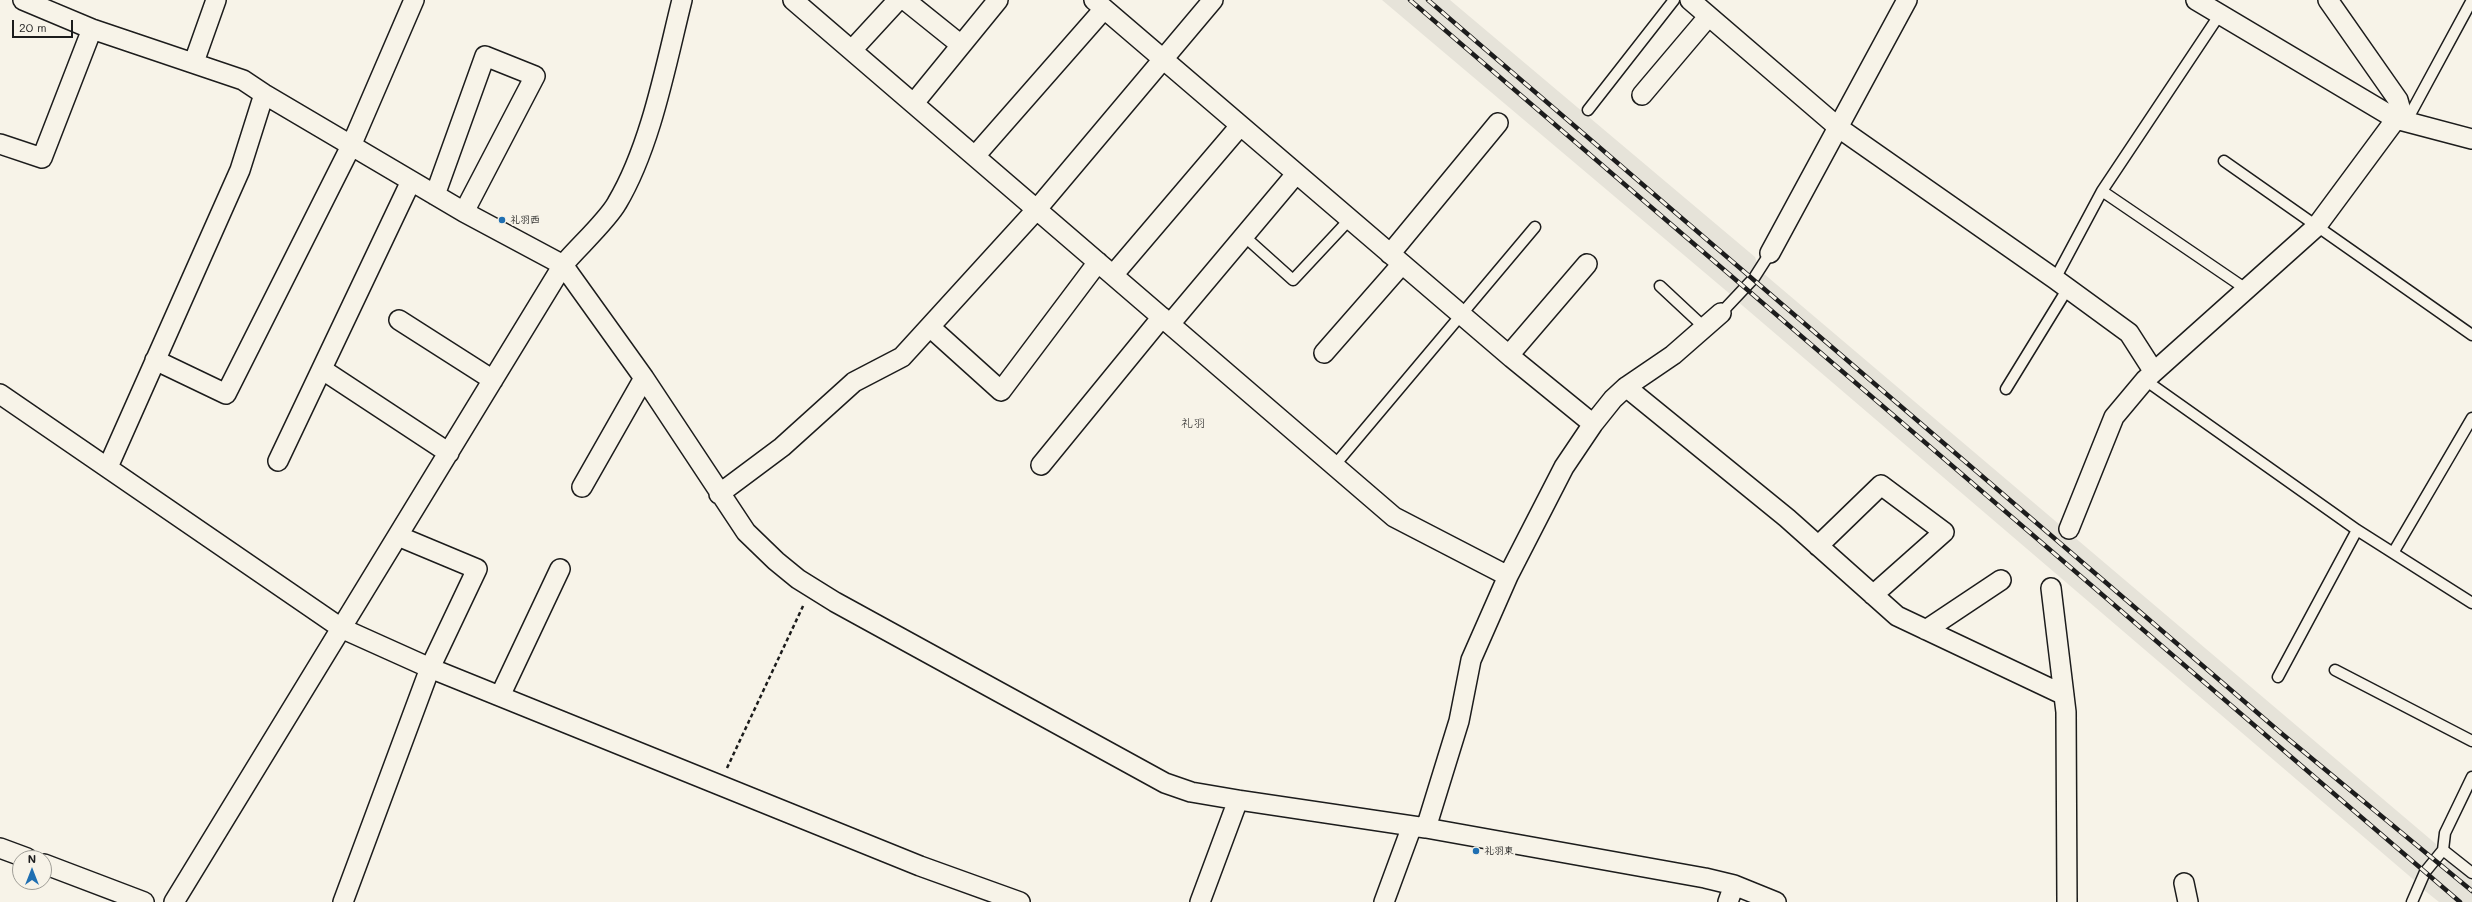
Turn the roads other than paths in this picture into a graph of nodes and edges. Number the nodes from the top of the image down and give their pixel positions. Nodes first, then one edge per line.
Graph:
1 (23, 0) edge
2 (216, 0) edge
3 (414, 0) edge
4 (682, 0) edge
5 (793, 0) edge
6 (898, 0) edge
7 (905, 0) edge
8 (998, 0) edge
9 (1213, 0) edge
10 (1674, 0) edge
11 (1690, 0) edge
12 (1907, 0) edge
13 (2196, 0) edge
14 (2328, 0) edge
15 (2472, 0) edge
16 (1099, 5) edge
17 (2220, 14) junction
18 (1708, 17) junction
19 (92, 29) junction
20 (961, 45) junction
21 (852, 50) junction
22 (1163, 59) junction
23 (194, 62) junction
24 (264, 94) junction
25 (1642, 95) dead end
26 (914, 104) junction
27 (1588, 110) dead end
28 (2401, 120) junction
29 (1498, 123) dead end
30 (1240, 126) junction
31 (1839, 128) junction
32 (2472, 139) edge
33 (0, 144) edge
34 (351, 146) junction
35 (974, 156) junction
36 (2224, 161) dead end
37 (1296, 174) junction
38 (411, 181) junction
39 (2102, 191) junction
40 (434, 195) junction
41 (1037, 209) junction
42 (464, 212) junction
43 (1350, 219) junction
44 (1535, 227) dead end
45 (2316, 227) junction
46 (1244, 236) junction
47 (1770, 253) joint
48 (1396, 259) junction
49 (1098, 262) junction
50 (1587, 264) dead end
51 (563, 265) junction
52 (1113, 275) junction
53 (2062, 283) junction
54 (1660, 286) dead end
55 (2246, 289) junction
56 (1721, 313) joint
57 (1461, 315) junction
58 (399, 320) dead end
59 (1166, 321) junction
60 (930, 327) junction
61 (1706, 328) junction
62 (2472, 335) edge
63 (1324, 353) dead end
64 (1508, 355) junction
65 (155, 360) junction
66 (323, 370) junction
67 (2150, 376) junction
68 (644, 378) junction
69 (493, 380) junction
70 (1626, 387) junction
71 (2006, 389) dead end
72 (0, 394) edge
73 (2472, 418) edge
74 (1593, 424) junction
75 (449, 453) junction
76 (278, 461) dead end
77 (1041, 465) dead end
78 (1334, 466) junction
79 (108, 468) junction
80 (582, 487) dead end
81 (719, 494) junction
82 (2069, 529) dead end
83 (2358, 530) junction
84 (398, 536) junction
85 (1818, 546) junction
86 (2393, 553) junction
87 (560, 569) dead end
88 (1508, 576) junction
89 (2001, 580) dead end
90 (2051, 588) dead end
91 (1874, 595) junction
92 (2472, 603) edge
93 (341, 628) junction
94 (1926, 630) junction
95 (430, 668) junction
96 (2335, 670) dead end
97 (2278, 677) dead end
98 (2064, 695) junction
99 (500, 696) junction
100 (2472, 741) edge
101 (2472, 777) edge
102 (1238, 800) junction
103 (1419, 827) junction
104 (0, 848) edge
105 (2443, 850) junction
106 (12, 852) edge
107 (52, 867) edge
108 (2472, 873) edge
109 (2184, 883) dead end
110 (1731, 893) edge
111 (144, 902) edge
112 (174, 902) edge
113 (343, 902) edge
114 (1020, 902) edge
115 (1200, 902) edge
116 (1384, 902) edge
117 (1776, 902) edge
118 (2067, 902) edge
119 (2188, 902) edge
120 (2412, 902) edge

1 - 19 street
2 - 23 street
3 - 34 street
4 - 51 street
5 - 21 street
6 - 21 street
7 - 20 street
8 - 20 street
9 - 22 street
10 - 27 lane
11 - 18 street
12 - 31 street
13 - 17 street
14 - 28 street
15 - 28 lane
16 - 22 street
16 - 35 street
17 - 28 street
17 - 39 lane
18 - 25 street
18 - 31 street
19 - 23 street
19 - 33 street
20 - 26 street
21 - 26 street
22 - 30 street
22 - 41 street
23 - 24 street
24 - 34 street
24 - 65 street
26 - 35 street
28 - 32 street
28 - 45 street
29 - 48 street
30 - 37 street
30 - 52 street
31 - 47 street
31 - 53 street
34 - 38 street
34 - 65 street
35 - 41 street
36 - 45 lane
37 - 43 street
37 - 46 street
38 - 40 street
38 - 66 street
39 - 53 lane
39 - 55 lane
40 - 42 street
40 - 42 street
41 - 49 street
41 - 60 street
42 - 51 street
43 - 46 lane
43 - 48 street
44 - 57 lane
45 - 55 street
45 - 62 lane
46 - 59 street
47 - 56 lane
48 - 57 street
48 - 63 street
49 - 52 street
49 - 60 street
50 - 64 street
51 - 68 street
51 - 69 street
52 - 59 street
53 - 67 street
53 - 71 lane
54 - 61 lane
55 - 67 street
56 - 61 street
57 - 64 street
57 - 78 lane
58 - 69 street
59 - 77 street
59 - 78 street
60 - 81 street
61 - 70 street
64 - 74 street
65 - 79 street
66 - 75 street
66 - 76 street
67 - 82 street
67 - 83 lane
68 - 80 street
68 - 81 street
69 - 75 street
70 - 74 street
70 - 85 street
72 - 79 street
73 - 86 lane
74 - 88 street
75 - 84 street
78 - 88 street
79 - 93 street
81 - 102 street
83 - 86 lane
83 - 97 lane
84 - 93 street
84 - 95 street
85 - 91 street
85 - 91 street
86 - 92 lane
87 - 99 street
88 - 103 street
89 - 94 street
90 - 98 street
91 - 94 street
93 - 95 street
93 - 112 street
94 - 98 street
95 - 99 street
95 - 113 street
96 - 100 lane
98 - 118 street
99 - 114 street
101 - 105 lane
102 - 103 street
102 - 115 street
103 - 110 street
103 - 116 street
104 - 106 street
105 - 108 lane
105 - 120 lane
107 - 111 street
109 - 119 street
110 - 117 street

